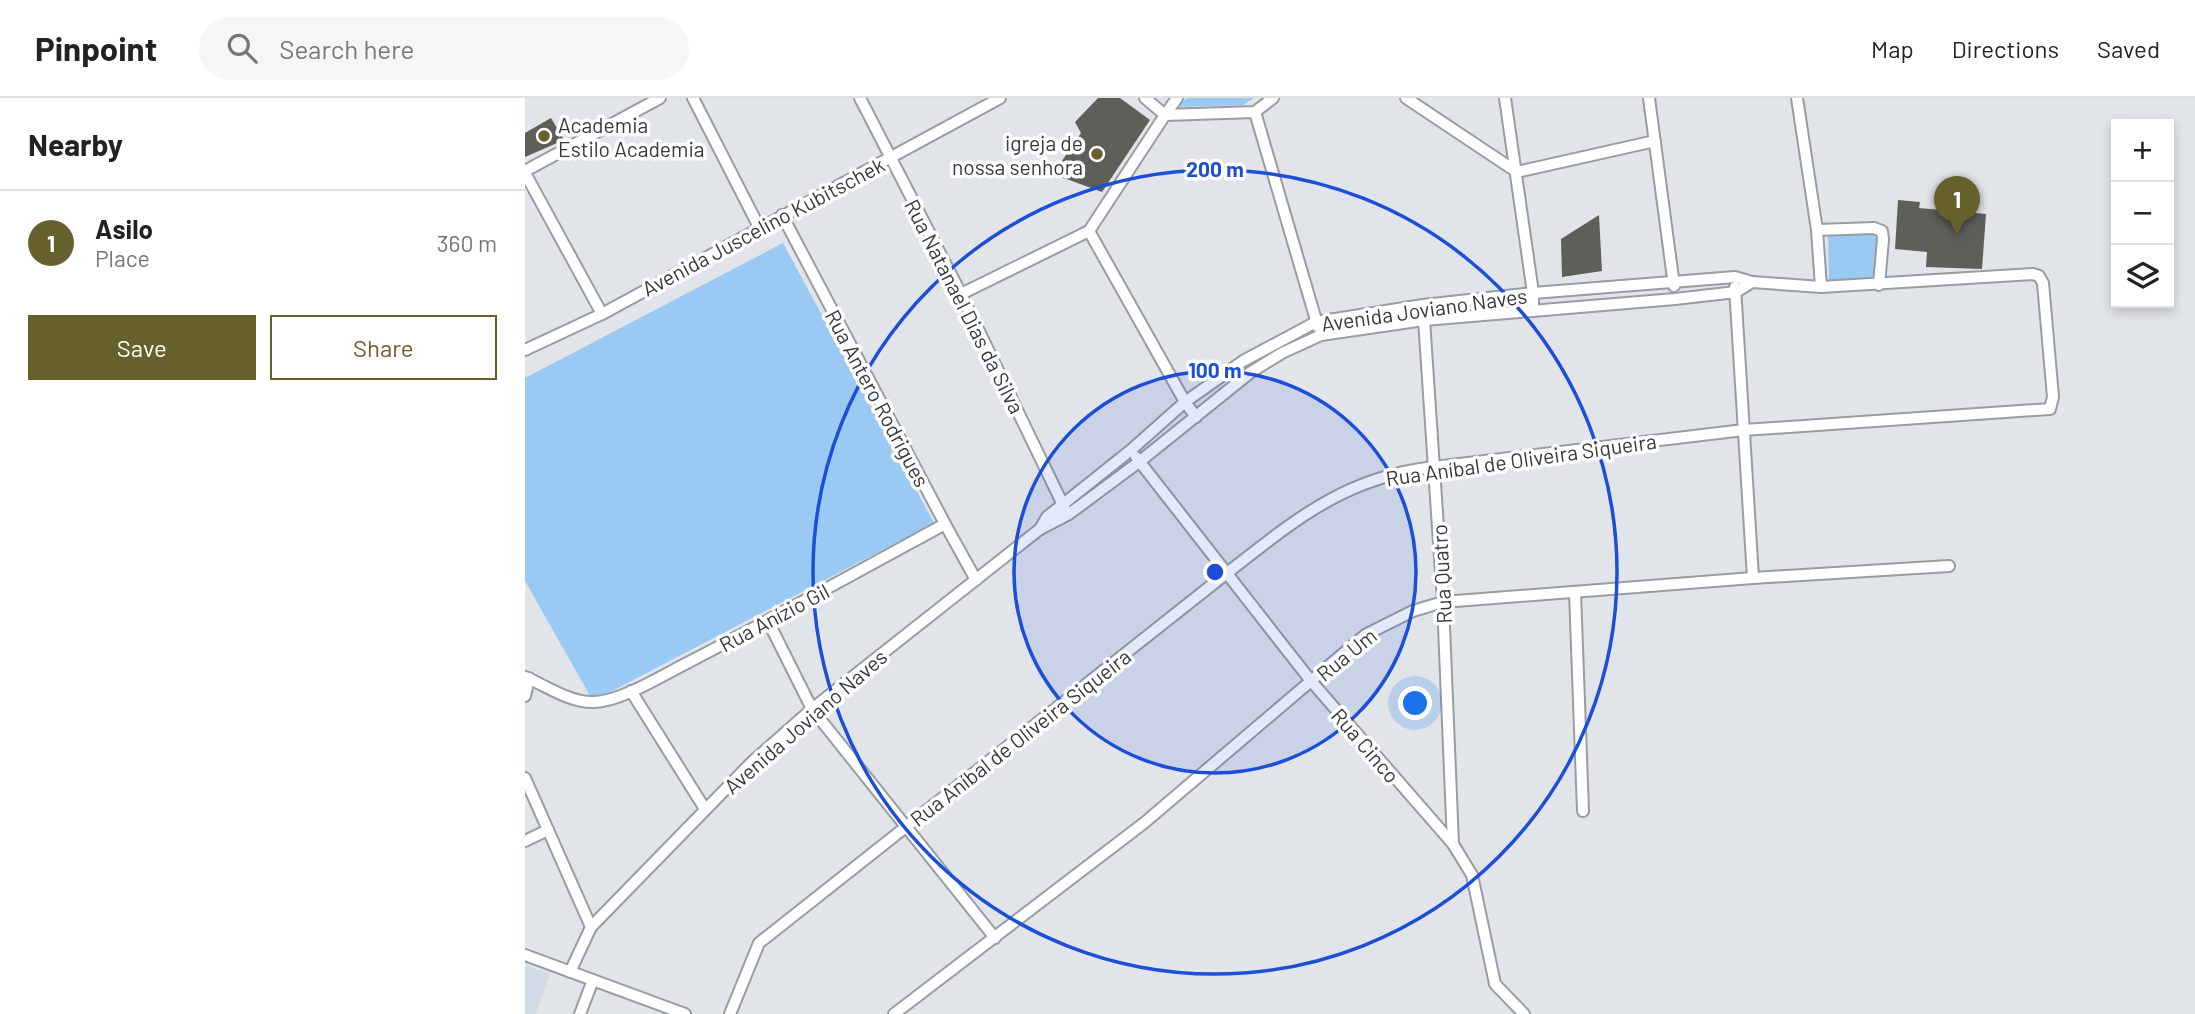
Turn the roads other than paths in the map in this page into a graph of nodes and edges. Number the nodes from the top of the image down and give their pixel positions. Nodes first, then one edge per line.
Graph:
1 (660, 98) edge
2 (693, 98) edge
3 (860, 98) edge
4 (1000, 98) edge
5 (1145, 98) edge
6 (1177, 98) edge
7 (1273, 98) edge
8 (1406, 98) edge
9 (1505, 98) edge
10 (1649, 98) edge
11 (1797, 98) edge
12 (1255, 111) junction
13 (1165, 115) junction
14 (1655, 141) junction
15 (889, 157) junction
16 (525, 172) edge
17 (1517, 172) junction
18 (782, 215) junction
19 (759, 227) junction
20 (1817, 230) junction
21 (1090, 231) junction
22 (1735, 277) junction
23 (1674, 282) junction
24 (1752, 282) junction
25 (1879, 285) junction
26 (1821, 287) junction
27 (1736, 292) junction
28 (1533, 293) junction
29 (961, 294) junction
30 (1675, 299) junction
31 (1423, 305) junction
32 (1533, 311) junction
33 (602, 314) junction
34 (1424, 320) junction
35 (1317, 322) junction
36 (1321, 335) junction
37 (525, 350) edge
38 (1185, 402) junction
39 (2052, 407) joint
40 (1196, 417) junction
41 (1744, 430) junction
42 (1131, 450) junction
43 (1139, 462) junction
44 (1434, 467) junction
45 (1066, 509) junction
46 (945, 524) junction
47 (1949, 566) dead end
48 (1227, 573) junction
49 (1753, 578) junction
50 (977, 580) junction
51 (1575, 592) junction
52 (1443, 602) junction
53 (768, 621) junction
54 (527, 678) edge
55 (1311, 681) junction
56 (631, 691) junction
57 (525, 696) edge
58 (812, 709) junction
59 (525, 778) edge
60 (705, 809) junction
61 (1583, 811) dead end
62 (905, 827) junction
63 (548, 830) junction
64 (525, 841) edge
65 (1453, 844) junction
66 (591, 927) junction
67 (995, 938) junction
68 (525, 955) edge
69 (570, 972) junction
70 (593, 980) junction
71 (580, 1014) edge
72 (685, 1014) edge
73 (730, 1014) edge
74 (894, 1014) edge
75 (1524, 1014) edge

1 - 16 street
2 - 19 street
3 - 15 street, Rua Natanael Dias da Silva
4 - 15 street, Avenida Juscelino Kubitschek
5 - 13 street
6 - 13 street
7 - 12 street
8 - 17 street
9 - 17 street
10 - 14 street
11 - 20 street
12 - 13 street
12 - 35 street
13 - 21 street
14 - 17 street
14 - 23 street
15 - 18 street, Avenida Juscelino Kubitschek
15 - 29 street, Rua Natanael Dias da Silva
16 - 33 street
17 - 28 street
18 - 19 street, Avenida Juscelino Kubitschek
18 - 46 street, Rua Antero Rodrigues
19 - 33 street, Avenida Juscelino Kubitschek
20 - 25 street
20 - 26 street
21 - 29 street
21 - 38 street
22 - 23 street, Avenida Joviano Naves
22 - 24 street, Avenida Joviano Naves
22 - 27 street
23 - 28 street, Avenida Joviano Naves
23 - 30 street
24 - 26 street, Avenida Joviano Naves
24 - 27 street, Avenida Joviano Naves
25 - 26 street, Avenida Joviano Naves
25 - 39 street, Avenida Joviano Naves
27 - 30 street, Avenida Joviano Naves
27 - 41 street
28 - 31 street, Avenida Joviano Naves
28 - 32 street
29 - 45 street, Rua Natanael Dias da Silva
30 - 32 street, Avenida Joviano Naves
31 - 34 street, Rua Quatro
31 - 35 street, Avenida Joviano Naves
32 - 34 street, Avenida Joviano Naves
33 - 37 street, Avenida Juscelino Kubitschek
34 - 36 street, Avenida Joviano Naves
34 - 44 street, Rua Quatro
35 - 36 street
35 - 38 street, Avenida Joviano Naves
36 - 40 street, Avenida Joviano Naves
38 - 40 street
38 - 42 street, Avenida Joviano Naves
39 - 41 street, Rua Aníbal de Oliveira Siqueira
40 - 43 street, Avenida Joviano Naves
41 - 44 street, Rua Aníbal de Oliveira Siqueira
41 - 49 street
42 - 43 street, Rua Cinco
42 - 45 street, Avenida Joviano Naves
43 - 45 street, Avenida Joviano Naves
43 - 48 street, Rua Cinco
44 - 48 street, Rua Aníbal de Oliveira Siqueira
44 - 52 street, Rua Quatro
45 - 50 street, Avenida Joviano Naves
46 - 50 street, Rua Antero Rodrigues
46 - 53 street, Rua Anízio Gil
47 - 49 street, Rua Um
48 - 55 street, Rua Cinco
48 - 62 street, Rua Aníbal de Oliveira Siqueira
49 - 51 street, Rua Um
50 - 58 street, Avenida Joviano Naves
51 - 52 street, Rua Um
51 - 61 street
52 - 55 street, Rua Um
52 - 65 street, Rua Quatro
53 - 56 street, Rua Anízio Gil
53 - 58 street
54 - 56 street, Rua Anízio Gil
54 - 57 street
55 - 65 street, Rua Cinco
55 - 67 street, Rua Um
56 - 60 street
58 - 60 street, Avenida Joviano Naves
58 - 62 street
59 - 63 street
60 - 66 street, Avenida Joviano Naves
62 - 67 street
62 - 73 street, Rua Aníbal de Oliveira Siqueira
63 - 64 street
63 - 66 street
65 - 75 street, Rua Cinco
66 - 69 street, Avenida Joviano Naves
67 - 74 street, Rua Um
68 - 69 street
69 - 70 street
70 - 71 street
70 - 72 street

